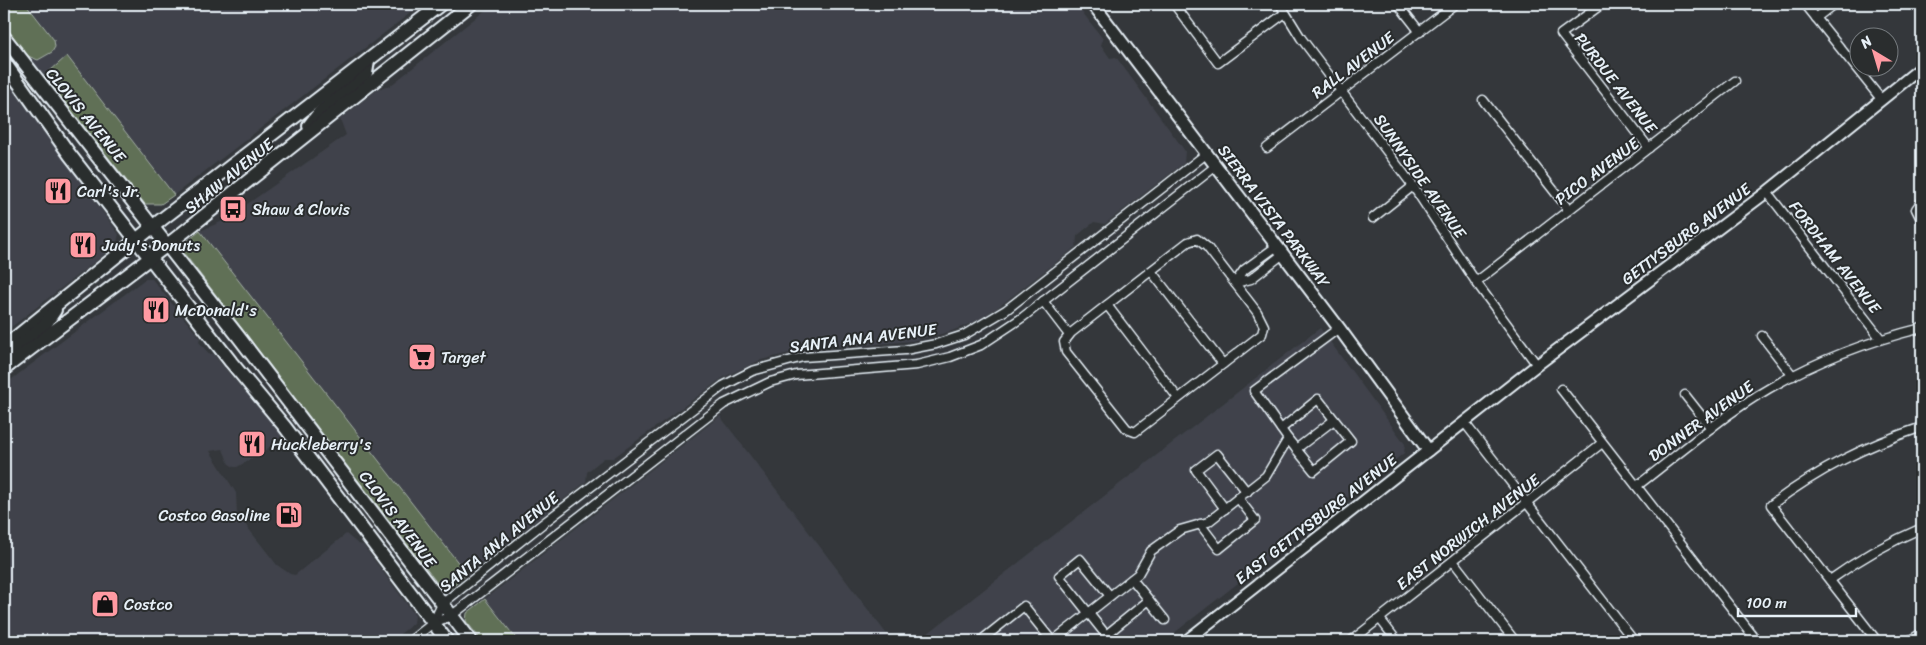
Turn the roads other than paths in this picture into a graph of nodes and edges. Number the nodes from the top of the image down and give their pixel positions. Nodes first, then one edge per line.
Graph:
1 (441, 4) edge
2 (471, 4) edge
3 (1093, 4) edge
4 (1174, 4) edge
5 (1280, 4) edge
6 (1398, 4) edge
7 (1455, 4) edge
8 (1602, 4) edge
9 (1806, 4) edge
10 (1834, 4) edge
11 (1285, 12) junction
12 (1816, 18) junction
13 (1420, 32) junction
14 (4, 37) edge
15 (368, 61) junction
16 (4, 62) edge
17 (1922, 67) edge
18 (1735, 81) dead end
19 (1341, 91) junction
20 (1881, 99) junction
21 (1483, 100) dead end
22 (301, 138) junction
23 (1267, 148) dead end
24 (1649, 148) junction
25 (1206, 154) junction
26 (1216, 166) junction
27 (1413, 186) junction
28 (1767, 192) junction
29 (1922, 201) edge
30 (1569, 210) junction
31 (1373, 218) dead end
32 (1922, 221) edge
33 (153, 227) junction
34 (137, 240) junction
35 (167, 245) junction
36 (1280, 250) junction
37 (150, 258) junction
38 (1151, 271) junction
39 (1476, 282) junction
40 (1235, 283) junction
41 (65, 296) junction
42 (1043, 301) junction
43 (1107, 305) junction
44 (1339, 328) junction
45 (1922, 328) edge
46 (1069, 335) junction
47 (1762, 336) dead end
48 (1881, 339) junction
49 (4, 347) edge
50 (1223, 364) junction
51 (1537, 365) junction
52 (6, 367) edge
53 (1793, 376) junction
54 (1561, 390) dead end
55 (1685, 395) dead end
56 (1178, 398) junction
57 (1334, 420) junction
58 (1464, 422) junction
59 (1922, 427) edge
60 (1711, 428) junction
61 (1281, 429) junction
62 (1288, 439) junction
63 (1602, 443) junction
64 (1296, 449) junction
65 (1428, 450) junction
66 (1637, 486) junction
67 (1247, 492) junction
68 (1238, 498) junction
69 (1528, 502) junction
70 (1225, 509) junction
71 (1200, 524) junction
72 (1922, 528) edge
73 (1453, 561) junction
74 (1132, 579) junction
75 (1830, 580) junction
76 (1110, 596) junction
77 (1149, 600) junction
78 (442, 604) junction
79 (1088, 613) junction
80 (451, 616) junction
81 (1380, 619) junction
82 (1165, 620) dead end
83 (433, 623) junction
84 (1922, 634) edge
85 (410, 641) edge
86 (447, 641) edge
87 (471, 641) edge
88 (986, 641) edge
89 (1052, 641) edge
90 (1186, 641) edge
91 (1351, 641) edge
92 (1397, 641) edge
93 (1515, 641) edge
94 (1634, 641) edge
95 (1758, 641) edge
96 (1877, 641) edge
97 (1909, 641) edge

1 - 15 main road, SHAW AVENUE
2 - 22 main road, SHAW AVENUE
3 - 25 main road, SIERRA VISTA PARKWAY
4 - 11 street
5 - 11 street, SUNNYSIDE AVENUE
6 - 13 street
7 - 13 street, RALL AVENUE
8 - 24 street, PURDUE AVENUE
9 - 12 street
10 - 12 street
11 - 19 street, SUNNYSIDE AVENUE
12 - 20 street
13 - 19 street, RALL AVENUE
14 - 33 main road, CLOVIS AVENUE
15 - 22 main road
15 - 33 main road, SHAW AVENUE
16 - 34 main road, CLOVIS AVENUE
17 - 20 street, GETTYSBURG AVENUE
18 - 24 street, PICO AVENUE
19 - 23 street, RALL AVENUE
19 - 27 street, SUNNYSIDE AVENUE
20 - 28 street, GETTYSBURG AVENUE
21 - 30 street
22 - 35 main road, SHAW AVENUE
24 - 30 street, PICO AVENUE
25 - 26 main road, SIERRA VISTA PARKWAY
25 - 78 street, SANTA ANA AVENUE
26 - 36 main road, SIERRA VISTA PARKWAY
26 - 42 street, SANTA ANA AVENUE
27 - 31 street
27 - 39 street, SUNNYSIDE AVENUE
28 - 48 street, FORDHAM AVENUE
28 - 51 street, GETTYSBURG AVENUE
29 - 32 street
30 - 39 street, PICO AVENUE
33 - 34 main road, SHAW AVENUE
33 - 35 main road, CLOVIS AVENUE
34 - 37 main road, CLOVIS AVENUE
34 - 41 main road, SHAW AVENUE
35 - 37 main road, SHAW AVENUE
35 - 78 main road, CLOVIS AVENUE
36 - 40 street
36 - 44 main road, SIERRA VISTA PARKWAY
37 - 52 main road, SHAW AVENUE
37 - 83 main road, CLOVIS AVENUE
38 - 40 street
38 - 43 street
38 - 50 street
39 - 51 street, SUNNYSIDE AVENUE
40 - 50 street
41 - 49 main road, SHAW AVENUE
41 - 52 main road
42 - 46 street
42 - 80 street, SANTA ANA AVENUE
43 - 46 street
43 - 56 street
44 - 61 street
44 - 65 main road, SIERRA VISTA PARKWAY
45 - 48 street, DONNER AVENUE
46 - 56 street
47 - 53 street
48 - 53 street, DONNER AVENUE
50 - 56 street
51 - 58 street, GETTYSBURG AVENUE
53 - 60 street, DONNER AVENUE
54 - 63 street
55 - 60 street
57 - 61 street
57 - 64 street
57 - 64 street
58 - 65 street, EAST GETTYSBURG AVENUE
58 - 69 street
59 - 75 street
60 - 66 street, DONNER AVENUE
61 - 62 street
62 - 64 street
62 - 67 street
63 - 66 street
63 - 69 street, EAST NORWICH AVENUE
65 - 90 street, EAST GETTYSBURG AVENUE
66 - 95 street
67 - 68 street
67 - 70 street
68 - 70 street
68 - 71 street
69 - 73 street, EAST NORWICH AVENUE
69 - 94 street
70 - 71 street
71 - 74 street
72 - 75 street
73 - 81 street, EAST NORWICH AVENUE
73 - 93 street
74 - 76 street
74 - 77 street
75 - 96 street
76 - 79 street
76 - 79 street
77 - 79 street
77 - 82 street
78 - 80 main road, CLOVIS AVENUE
78 - 83 street, SANTA ANA AVENUE
79 - 89 street
80 - 83 street, SANTA ANA AVENUE
80 - 87 main road, CLOVIS AVENUE
81 - 91 street, EAST NORWICH AVENUE
81 - 92 street
83 - 85 street, SANTA ANA AVENUE
83 - 86 main road, CLOVIS AVENUE
84 - 97 street
88 - 89 street

